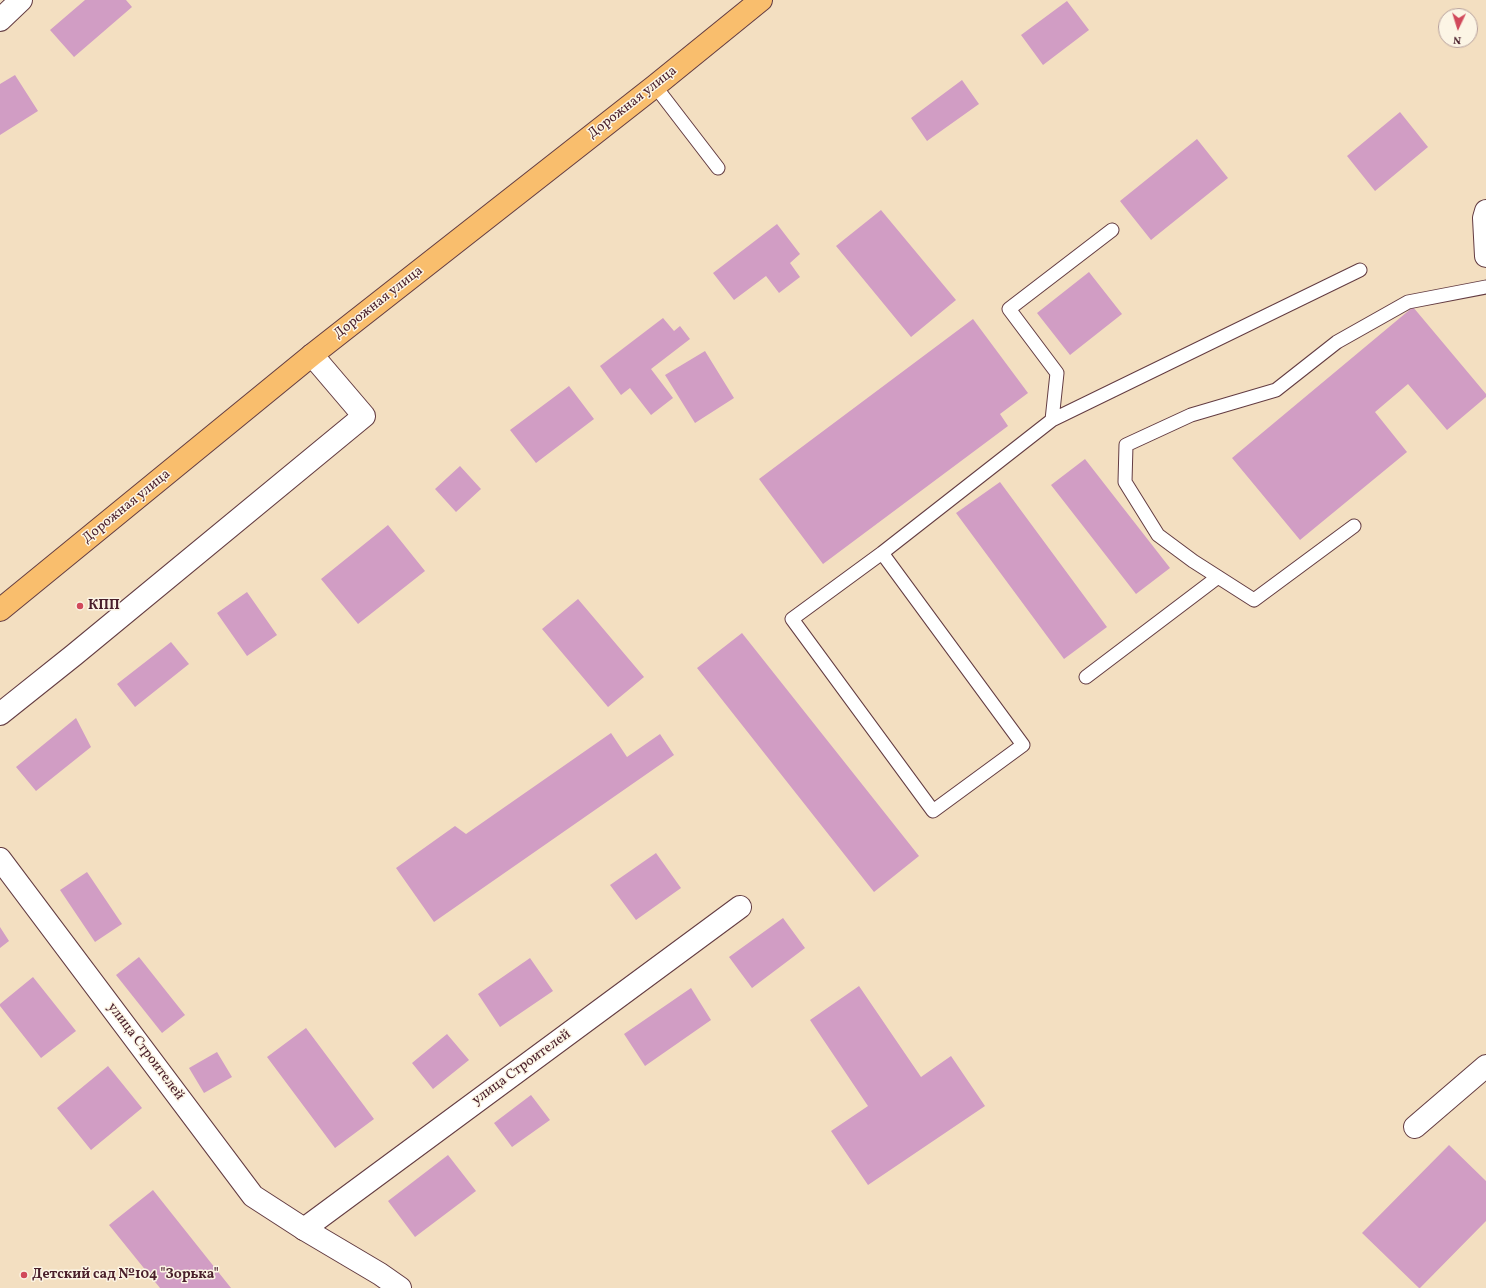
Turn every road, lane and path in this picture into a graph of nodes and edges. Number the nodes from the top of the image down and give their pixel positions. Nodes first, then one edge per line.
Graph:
1 (21, 0) edge
2 (761, 0) edge
3 (0, 20) edge
4 (655, 86) junction
5 (718, 168) dead end
6 (1486, 210) edge
7 (1112, 230) dead end
8 (1486, 256) edge
9 (1360, 270) dead end
10 (1486, 287) edge
11 (312, 355) junction
12 (1052, 420) junction
13 (1354, 526) dead end
14 (882, 553) junction
15 (1218, 577) junction
16 (0, 610) edge
17 (1086, 677) dead end
18 (0, 714) edge
19 (0, 859) edge
20 (740, 907) dead end
21 (1486, 1066) edge
22 (1414, 1127) dead end
23 (304, 1229) junction
24 (378, 1281) edge
25 (400, 1288) edge

1 - 3 street
2 - 4 main road, Дорожная улица
4 - 5 lane
4 - 11 main road, Дорожная улица
6 - 8 street
7 - 12 lane
9 - 12 lane
10 - 15 lane
11 - 16 main road, Дорожная улица
11 - 18 street
12 - 14 lane
13 - 15 lane
14 - 14 lane
15 - 17 lane
19 - 23 street, улица Строителей
20 - 23 street, улица Строителей
21 - 22 street
23 - 24 street, улица Строителей
24 - 25 street, улица Строителей

